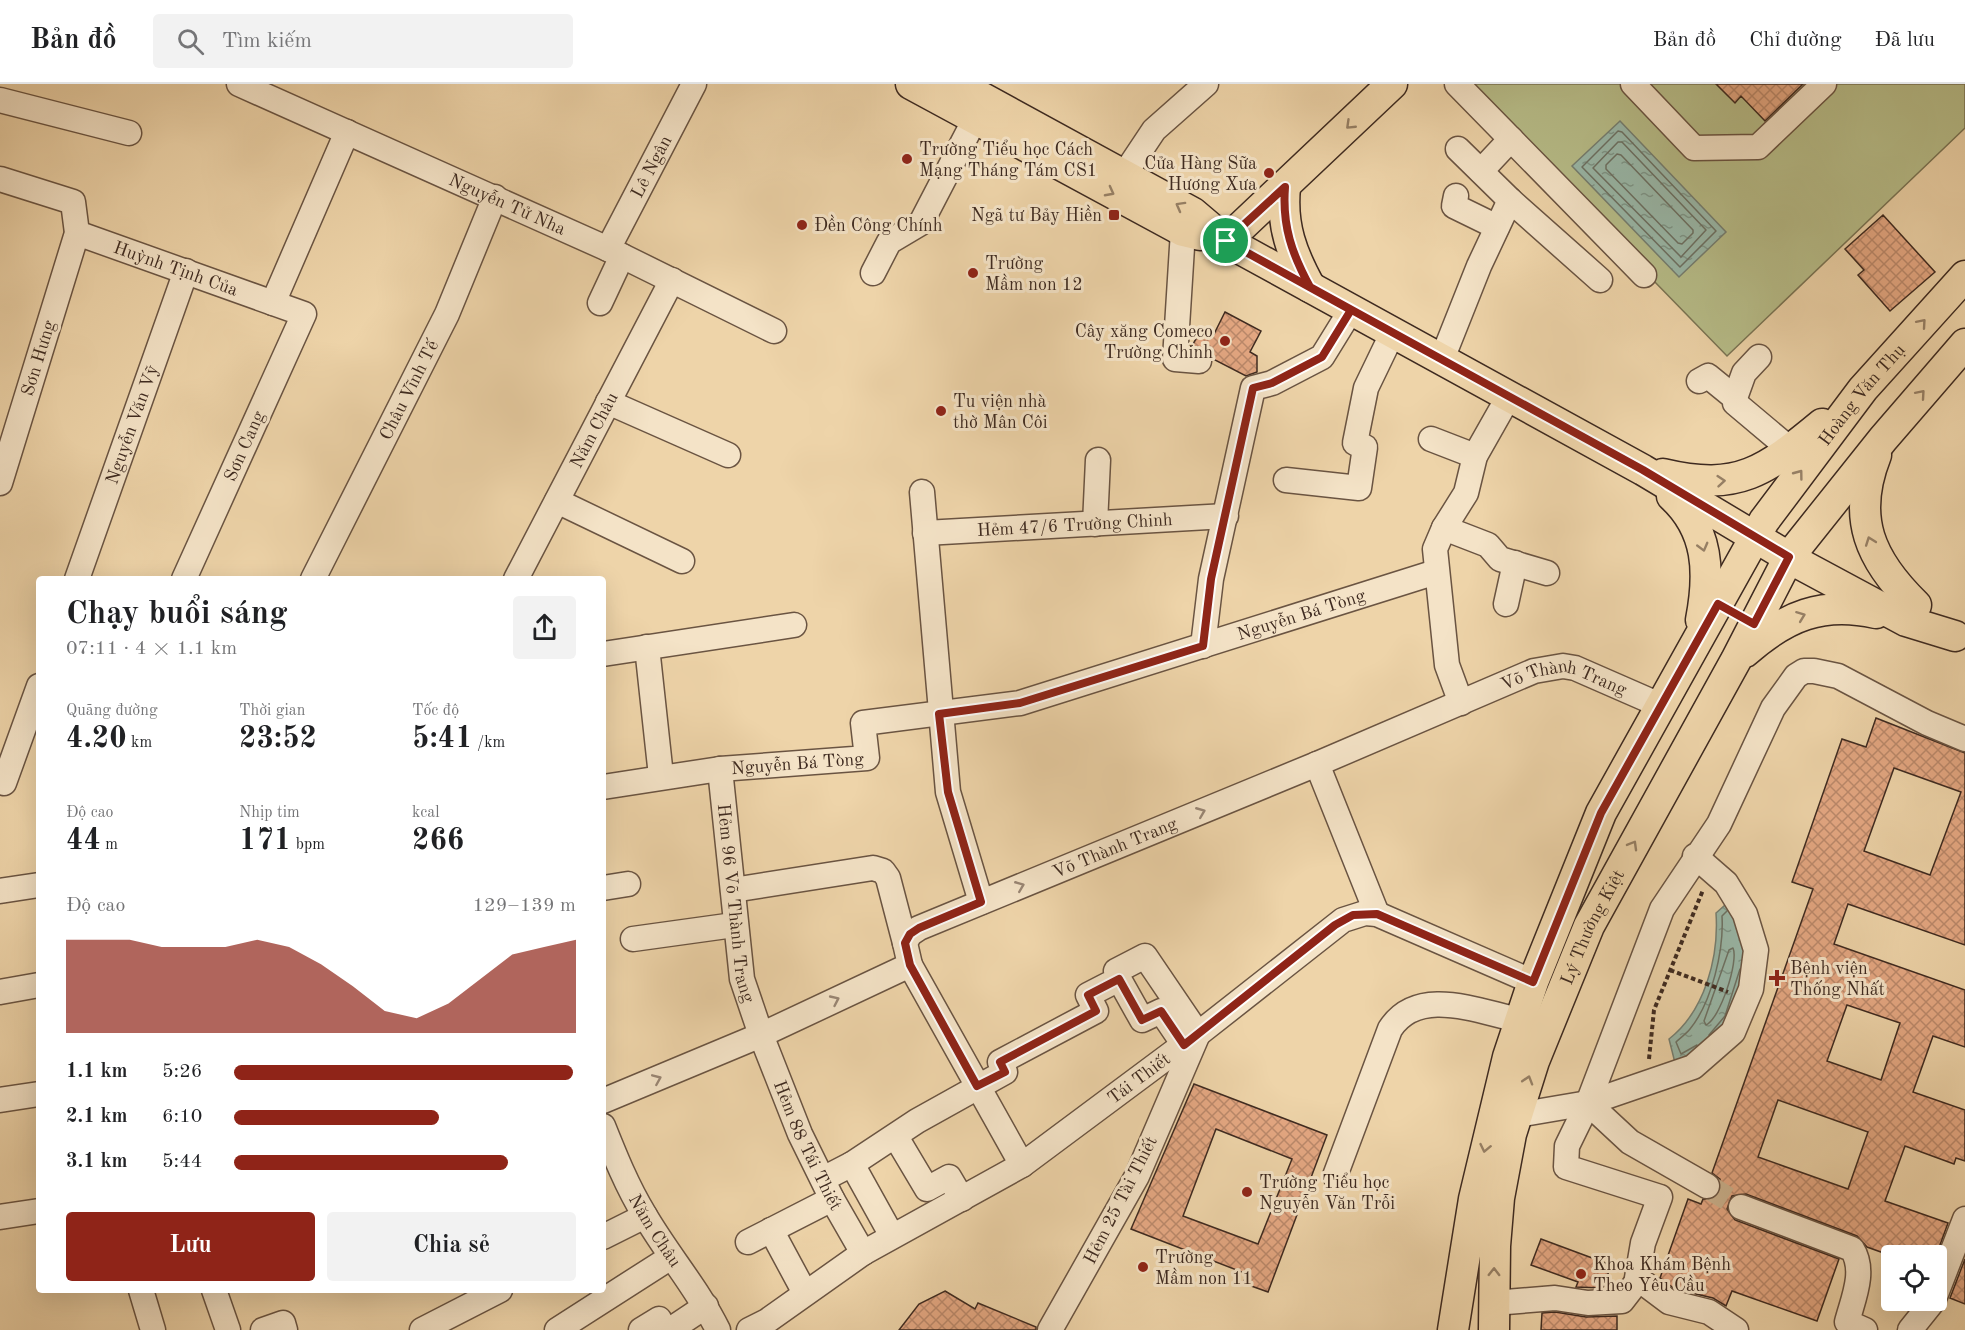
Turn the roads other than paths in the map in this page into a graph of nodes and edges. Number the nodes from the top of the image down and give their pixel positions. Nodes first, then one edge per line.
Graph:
1 (239, 84) edge
2 (694, 84) edge
3 (911, 84) edge
4 (957, 84) edge
5 (1206, 84) edge
6 (1392, 84) edge
7 (1457, 84) edge
8 (1633, 84) edge
9 (1824, 84) edge
10 (0, 100) edge
11 (981, 109) junction
12 (348, 132) junction
13 (129, 133) dead end
14 (1511, 139) junction
15 (1458, 149) dead end
16 (1481, 171) junction
17 (1124, 175) junction
18 (0, 179) edge
19 (1285, 187) junction
20 (1456, 195) dead end
21 (495, 197) junction
22 (1510, 200) junction
23 (1497, 227) junction
24 (1183, 231) junction
25 (77, 233) junction
26 (1226, 241) junction
27 (615, 253) junction
28 (186, 271) junction
29 (873, 273) dead end
30 (1644, 275) dead end
31 (1965, 276) edge
32 (672, 280) junction
33 (1600, 280) dead end
34 (1310, 287) junction
35 (273, 303) junction
36 (600, 303) dead end
37 (1351, 310) junction
38 (304, 314) joint
39 (774, 331) dead end
40 (1393, 332) junction
41 (1965, 344) edge
42 (1759, 357) dead end
43 (1442, 359) junction
44 (1199, 361) dead end
45 (1699, 381) dead end
46 (1863, 389) junction
47 (1509, 396) junction
48 (1735, 398) junction
49 (608, 402) junction
50 (8, 424) edge
51 (1431, 439) dead end
52 (1883, 439) junction
53 (1791, 450) junction
54 (728, 455) dead end
55 (1475, 456) junction
56 (1098, 460) dead end
57 (1643, 470) junction
58 (1286, 480) dead end
59 (0, 483) edge
60 (922, 492) dead end
61 (557, 501) junction
62 (1226, 516) junction
63 (1095, 524) junction
64 (1444, 528) junction
65 (1759, 529) junction
66 (925, 533) junction
67 (1794, 549) junction
68 (682, 561) dead end
69 (1515, 563) junction
70 (1436, 572) junction
71 (1547, 573) dead end
72 (78, 576) edge
73 (185, 576) edge
74 (315, 576) edge
75 (518, 576) edge
76 (1506, 604) dead end
77 (1718, 604) junction
78 (1911, 613) junction
79 (794, 624) dead end
80 (1754, 624) junction
81 (1960, 639) edge
82 (1203, 646) junction
83 (647, 647) junction
84 (1691, 651) junction
85 (606, 654) edge
86 (1736, 660) junction
87 (36, 694) edge
88 (1461, 704) junction
89 (1662, 705) junction
90 (939, 714) junction
91 (1965, 739) edge
92 (1317, 764) junction
93 (720, 769) junction
94 (661, 776) junction
95 (4, 783) dead end
96 (606, 786) edge
97 (1703, 863) junction
98 (628, 884) dead end
99 (36, 885) edge
100 (606, 888) edge
101 (733, 890) junction
102 (0, 891) edge
103 (981, 902) junction
104 (1377, 914) junction
105 (735, 925) junction
106 (633, 939) dead end
107 (908, 954) junction
108 (1119, 979) junction
109 (1533, 982) junction
110 (36, 986) edge
111 (0, 992) edge
112 (1520, 1020) junction
113 (761, 1035) junction
114 (1191, 1039) junction
115 (977, 1086) junction
116 (36, 1094) edge
117 (0, 1100) edge
118 (606, 1100) edge
119 (1588, 1103) junction
120 (1517, 1115) junction
121 (606, 1133) edge
122 (896, 1137) junction
123 (852, 1164) junction
124 (1022, 1165) junction
125 (1335, 1176) dead end
126 (1707, 1186) tunnel mouth
127 (827, 1189) junction
128 (962, 1199) junction
129 (1741, 1207) tunnel mouth
130 (36, 1211) edge
131 (645, 1216) junction
132 (0, 1217) edge
133 (1965, 1219) edge
134 (771, 1230) junction
135 (606, 1236) edge
136 (892, 1236) junction
137 (748, 1242) dead end
138 (863, 1253) junction
139 (671, 1257) junction
140 (1947, 1266) edge
141 (1639, 1280) junction
142 (142, 1293) edge
143 (215, 1293) edge
144 (494, 1293) edge
145 (806, 1293) junction
146 (706, 1306) junction
147 (1925, 1311) edge
148 (1494, 1317) edge
149 (1850, 1327) edge
150 (153, 1330) edge
151 (228, 1330) edge
152 (263, 1330) edge
153 (285, 1330) edge
154 (422, 1330) edge
155 (557, 1330) edge
156 (641, 1330) edge
157 (668, 1330) edge
158 (718, 1330) edge
159 (749, 1330) edge
160 (1050, 1330) edge
161 (1453, 1330) edge
162 (1736, 1330) edge
163 (1910, 1330) edge

1 - 12 street, Nguyễn Tử Nha
2 - 27 street, Lê Ngân
3 - 11 main road
4 - 11 main road
5 - 17 street
6 -> 19 main road
7 - 14 street
8 - 9 street
10 - 13 street
11 - 17 main road
11 -> 24 main road
11 - 29 street
12 - 21 street, Nguyễn Tử Nha
12 - 35 street
14 - 16 street
14 - 30 street
15 - 16 street
16 - 22 street
26 -> 17 main road
18 - 25 street
19 - 26 main road
19 - 34 main road
20 - 23 street
21 - 27 street, Nguyễn Tử Nha
21 - 74 street, Châu Vĩnh Tế
22 - 23 street
22 - 33 street
23 - 43 street
24 - 26 main road
24 - 44 street
25 - 28 street, Huỳnh Tịnh Của
25 - 50 street, Sơn Hưng
26 - 34 main road
27 - 32 street, Nguyễn Tử Nha
27 - 36 street, Lê Ngân
28 - 35 street, Huỳnh Tịnh Của
28 - 72 street, Nguyễn Văn Vỹ
46 -> 31 main road, Hoàng Văn Thụ
32 - 39 street, Nguyễn Tử Nha
32 - 49 street, Năm Châu
34 - 37 main road
35 - 38 street, Huỳnh Tịnh Của
37 - 40 main road
37 - 62 street
38 - 73 street, Sơn Cang
40 - 43 main road
40 - 58 street
52 -> 41 main road
42 - 48 street
43 - 47 main road
45 - 48 street
46 - 53 main road
65 -> 46 main road, Hoàng Văn Thụ
47 - 55 street
47 - 57 main road
48 - 53 street
49 - 54 street
49 - 61 street, Năm Châu
50 - 59 street, Sơn Hưng
51 - 55 street
52 - 67 main road
78 -> 52 main road
57 -> 53 main road
55 - 64 street
56 - 63 street
57 - 65 main road
57 -> 84 main road
60 - 66 street
61 - 68 street
61 - 75 street, Năm Châu
62 - 63 street, Hẻm 47/6 Trường Chinh
62 - 82 street
63 - 66 street, Hẻm 47/6 Trường Chinh
64 - 69 street
64 - 70 street
65 - 67 main road
65 - 77 main road
66 - 90 street
67 - 78 main road
67 - 80 main road, Lý Thường Kiệt
69 - 71 street
69 - 76 street
70 - 82 street, Nguyễn Bá Tòng
70 - 88 street
77 - 80 main road
77 - 84 main road
78 - 81 main road
86 -> 78 main road
79 - 83 street
80 - 86 main road, Lý Thường Kiệt
82 - 90 street, Nguyễn Bá Tòng
83 - 85 street
83 - 94 street
84 - 89 main road, Lý Thường Kiệt
120 -> 86 main road, Lý Thường Kiệt
87 - 95 street
88 - 89 street, Võ Thành Trang
88 - 92 street, Võ Thành Trang
89 - 109 main road, Lý Thường Kiệt
90 - 93 street, Nguyễn Bá Tòng
90 - 103 street
91 - 97 street
103 -> 92 street, Võ Thành Trang
92 - 104 street
93 - 94 street, Nguyễn Bá Tòng
93 - 101 street, Hẻm 96 Võ Thành Trang
94 - 96 street, Nguyễn Bá Tòng
97 - 119 street
97 - 119 street
98 - 100 street
99 - 102 street
101 - 105 street, Hẻm 96 Võ Thành Trang
101 - 107 street
103 - 107 street, Võ Thành Trang
104 - 109 street
104 - 114 street, Tái Thiết
105 - 106 street
105 - 113 street, Hẻm 96 Võ Thành Trang
113 -> 107 street, Võ Thành Trang
107 - 115 street
108 - 114 street
108 - 114 street
108 - 115 street
109 - 112 main road, Lý Thường Kiệt
110 - 111 street
112 - 125 street
112 -> 161 main road, Lý Thường Kiệt
118 -> 113 street, Võ Thành Trang
113 - 127 street, Hẻm 88 Tái Thiết
114 - 124 street, Tái Thiết
114 - 160 street, Hẻm 25 Tài Thiết
115 - 122 street
115 - 124 street
116 - 117 street
119 - 120 street
119 - 126 street
119 - 141 street
148 -> 120 main road, Lý Thường Kiệt
121 - 131 street, Năm Châu
122 - 123 street
122 - 128 street
123 - 127 street
123 - 136 street
124 - 128 street, Tái Thiết
127 - 134 street
127 - 138 street, Hẻm 88 Tái Thiết
128 - 136 street, Tái Thiết
129 - 149 street
130 - 132 street
131 - 135 street
131 - 139 street, Năm Châu
133 - 140 street
134 - 137 street
134 - 145 street
136 - 138 street, Tái Thiết
138 - 145 street, Tái Thiết
139 - 146 street, Năm Châu
139 - 155 street
141 - 148 street
141 - 162 street
142 - 150 street
143 - 151 street
144 - 154 street
145 - 159 street, Tái Thiết
146 - 157 street
146 - 158 street, Năm Châu
147 - 163 street
152 - 153 street
156 - 157 street

